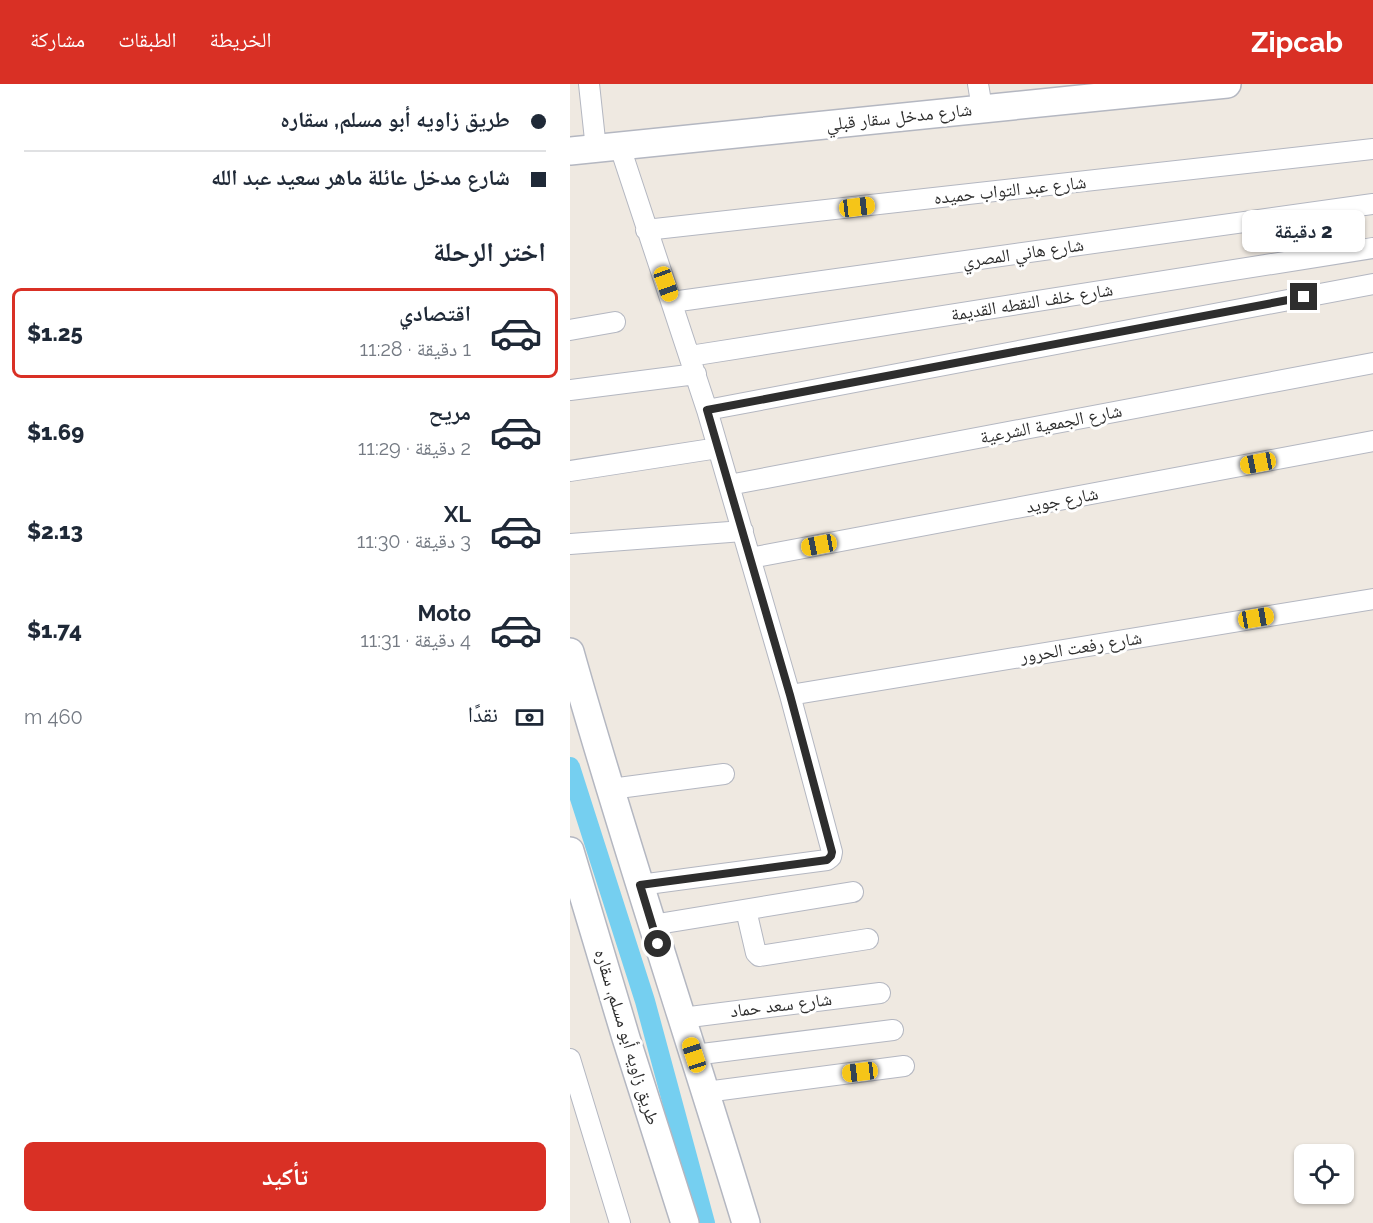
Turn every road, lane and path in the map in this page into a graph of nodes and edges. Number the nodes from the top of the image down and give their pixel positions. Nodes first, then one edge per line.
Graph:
1 (589, 84) edge
2 (1227, 84) edge
3 (980, 96) edge
4 (595, 149) edge
5 (1373, 149) edge
6 (1373, 204) edge
7 (646, 230) junction
8 (1373, 248) edge
9 (1373, 285) edge
10 (672, 302) junction
11 (615, 322) dead end
12 (570, 330) edge
13 (1373, 363) edge
14 (693, 365) junction
15 (570, 390) edge
16 (707, 410) junction
17 (1373, 441) edge
18 (718, 448) junction
19 (570, 471) edge
20 (729, 485) junction
21 (743, 531) junction
22 (570, 544) edge
23 (750, 558) junction
24 (1373, 599) edge
25 (570, 652) edge
26 (790, 695) junction
27 (724, 774) dead end
28 (610, 789) junction
29 (570, 851) edge
30 (640, 885) junction
31 (853, 892) dead end
32 (746, 910) junction
33 (652, 925) junction
34 (868, 939) dead end
35 (880, 993) dead end
36 (682, 1018) junction
37 (893, 1030) dead end
38 (694, 1055) junction
39 (570, 1059) edge
40 (904, 1066) dead end
41 (706, 1092) junction
42 (620, 1223) edge
43 (685, 1223) edge
44 (746, 1223) edge

1 - 4 street
2 - 3 street, شارع مدخل سقار قبلي
3 - 4 street, شارع مدخل سقار قبلي
4 - 7 street
5 - 7 street, شارع عبد التواب حميده
6 - 10 street, شارع هاني المصري
7 - 10 street
8 - 14 street, شارع خلف النقطه القديمة
9 - 16 street
10 - 14 street
11 - 12 street
13 - 20 street, شارع الجمعية الشرعية
14 - 15 street, شارع خلف النقطه القديمة
14 - 16 street
16 - 18 street
17 - 23 street, شارع جويد
18 - 19 street
18 - 20 street
20 - 21 street
21 - 22 street
21 - 23 street
23 - 26 street
24 - 26 street, شارع رفعت الحرور
25 - 28 street
26 - 30 street
27 - 28 street
28 - 30 street
29 - 43 street, طريق زاويه أبو مسلم, سقاره
30 - 33 street
31 - 32 street
32 - 33 street
32 - 34 street
33 - 36 street
35 - 36 street, شارع سعد حماد
36 - 38 street
37 - 38 street
38 - 41 street
39 - 42 street
40 - 41 street
41 - 44 street

